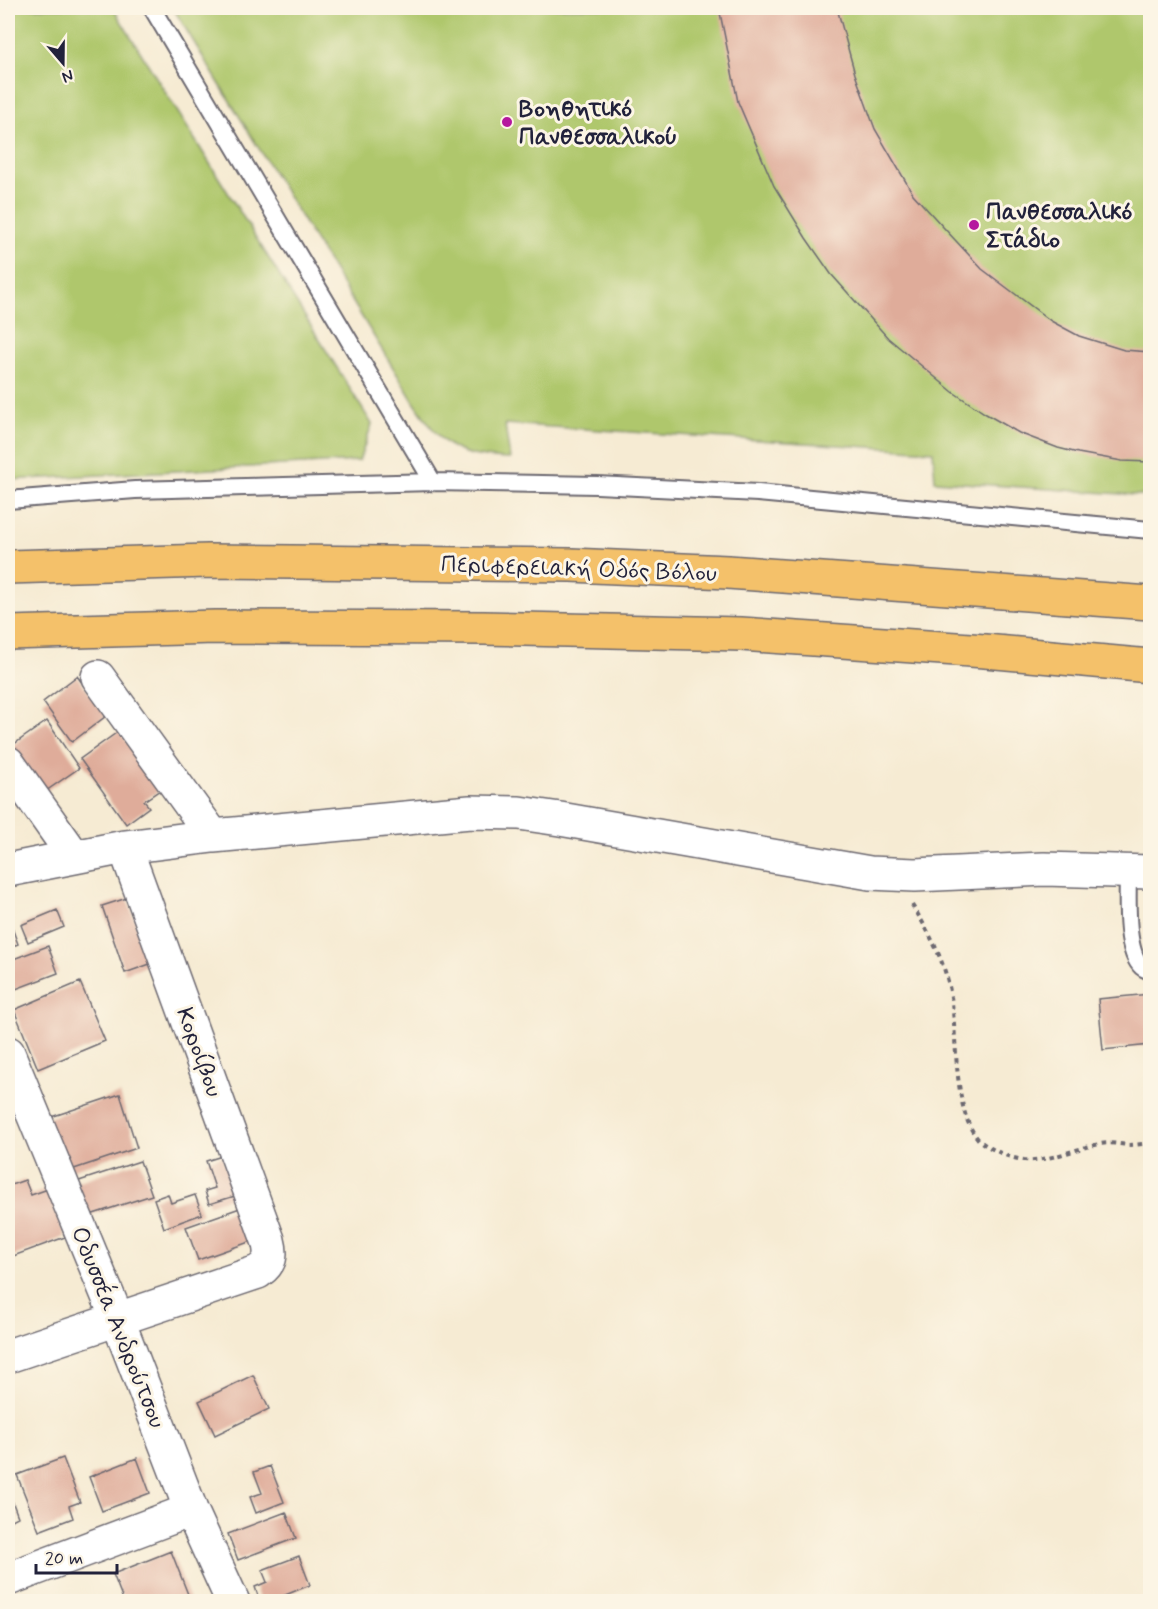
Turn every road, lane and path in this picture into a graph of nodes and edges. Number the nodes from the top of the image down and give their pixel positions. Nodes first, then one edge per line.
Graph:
1 (152, 8) edge
2 (433, 482) junction
3 (8, 500) edge
4 (1150, 530) edge
5 (8, 567) edge
6 (1150, 603) edge
7 (8, 633) edge
8 (1150, 666) edge
9 (98, 677) dead end
10 (8, 763) edge
11 (213, 836) junction
12 (126, 847) junction
13 (74, 856) junction
14 (8, 870) edge
15 (1139, 871) edge
16 (892, 875) junction
17 (1150, 971) edge
18 (8, 1053) edge
19 (1150, 1143) edge
20 (117, 1318) junction
21 (8, 1356) edge
22 (191, 1510) junction
23 (8, 1580) edge
24 (233, 1602) edge

1 - 2 lane
2 - 3 lane
2 - 4 lane
5 - 6 main road, Περιφερειακή Οδός Βόλου
7 - 8 main road
9 - 11 street
10 - 13 street
11 - 12 street
11 - 16 street
12 - 13 street
12 - 20 street, Κοροίβου
13 - 14 street
15 - 16 street
15 - 17 lane
16 - 19 path
18 - 20 street, Οδυσσέα Ανδρούτσου
20 - 21 street
20 - 22 street, Οδυσσέα Ανδρούτσου
22 - 23 street
22 - 24 street, Οδυσσέα Ανδρούτσου

